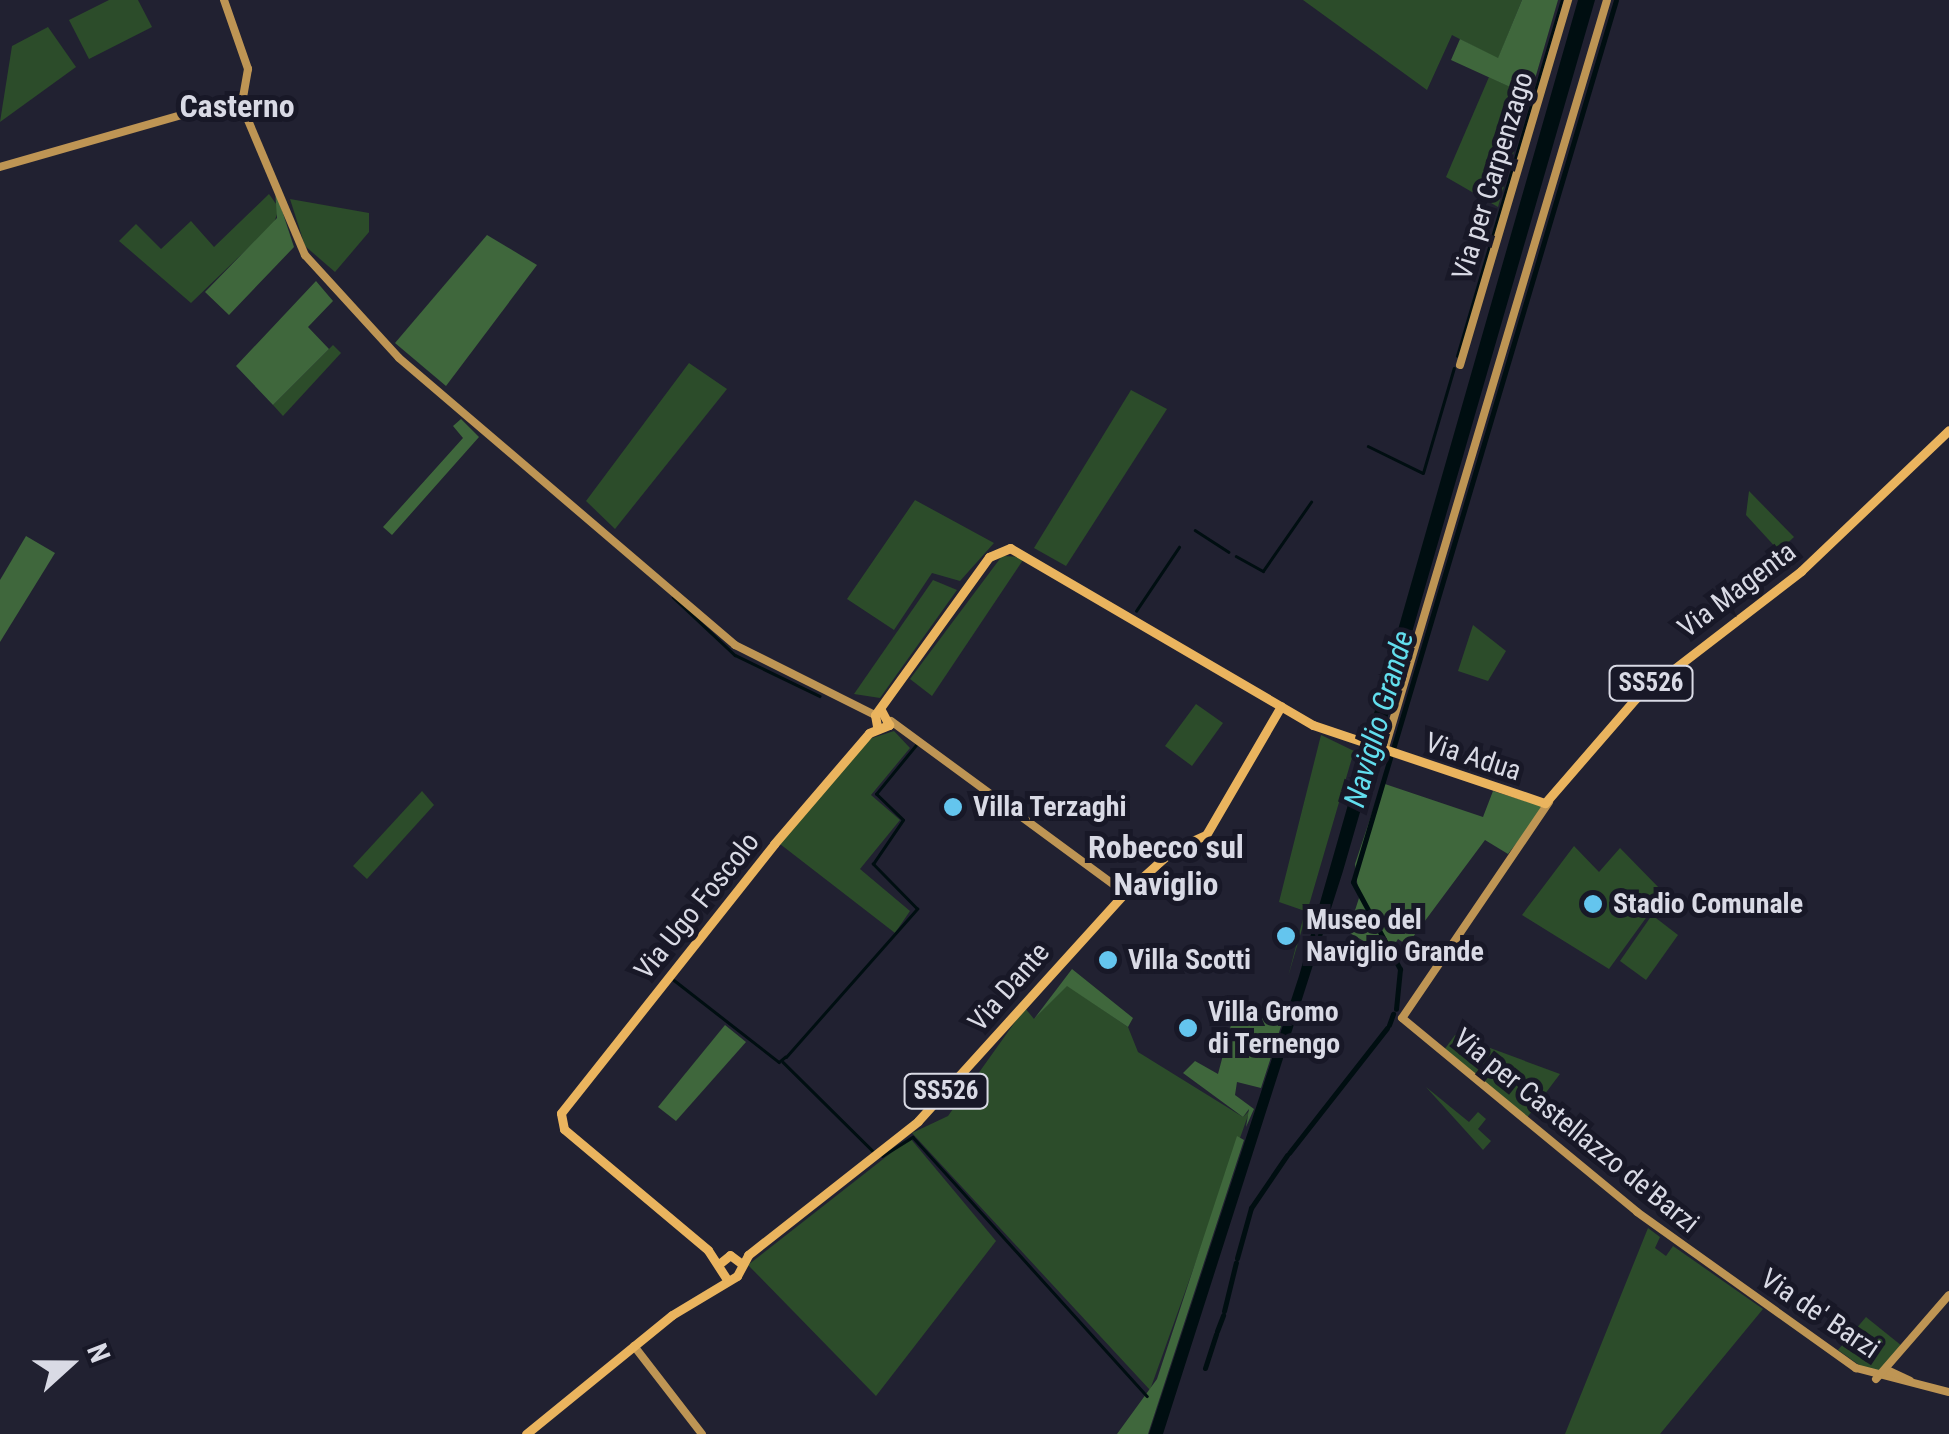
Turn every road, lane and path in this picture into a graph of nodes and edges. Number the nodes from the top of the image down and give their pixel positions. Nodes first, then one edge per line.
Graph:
1 (224, 0) edge
2 (1568, 0) edge
3 (1607, 0) edge
4 (237, 105) junction
5 (0, 167) edge
6 (1460, 365) dead end
7 (1949, 430) edge
8 (1094, 590) joint
9 (1281, 706) junction
10 (1297, 716) junction
11 (878, 717) junction
12 (891, 721) joint
13 (1274, 721) junction
14 (1381, 750) junction
15 (1550, 802) junction
16 (1125, 893) junction
17 (742, 1264) junction
18 (723, 1267) junction
19 (1728, 1278) joint
20 (1949, 1295) edge
21 (634, 1346) junction
22 (1890, 1367) junction
23 (1876, 1379) junction
24 (1918, 1385) junction
25 (1949, 1392) edge
26 (526, 1434) edge
27 (702, 1434) edge

1 - 4 street
2 - 6 street, Via per Carpenzago
3 - 14 street
4 - 5 street
4 - 11 street
7 - 15 main road, Via Magenta / SS526
8 - 9 main road, Via Adua
8 - 11 main road, Via Ugo Foscolo
9 - 10 main road, Via Adua
9 - 13 main road
10 - 13 main road
10 - 14 main road, Via Adua
11 - 12 main road
11 - 18 main road, Via Ugo Foscolo
12 - 16 street
13 - 16 main road, SS526
14 - 15 main road, Via Adua
15 - 19 street, Via per Castellazzo de'Barzi
16 - 17 main road, Via Dante / SS526
17 - 18 main road, SS526
17 - 18 main road
18 - 21 main road, SS526
19 - 23 street, Via de' Barzi
20 - 22 street
21 - 26 main road, SS526
21 - 27 street
22 - 23 street
22 - 24 street
23 - 24 street, Via de' Barzi
24 - 25 street

